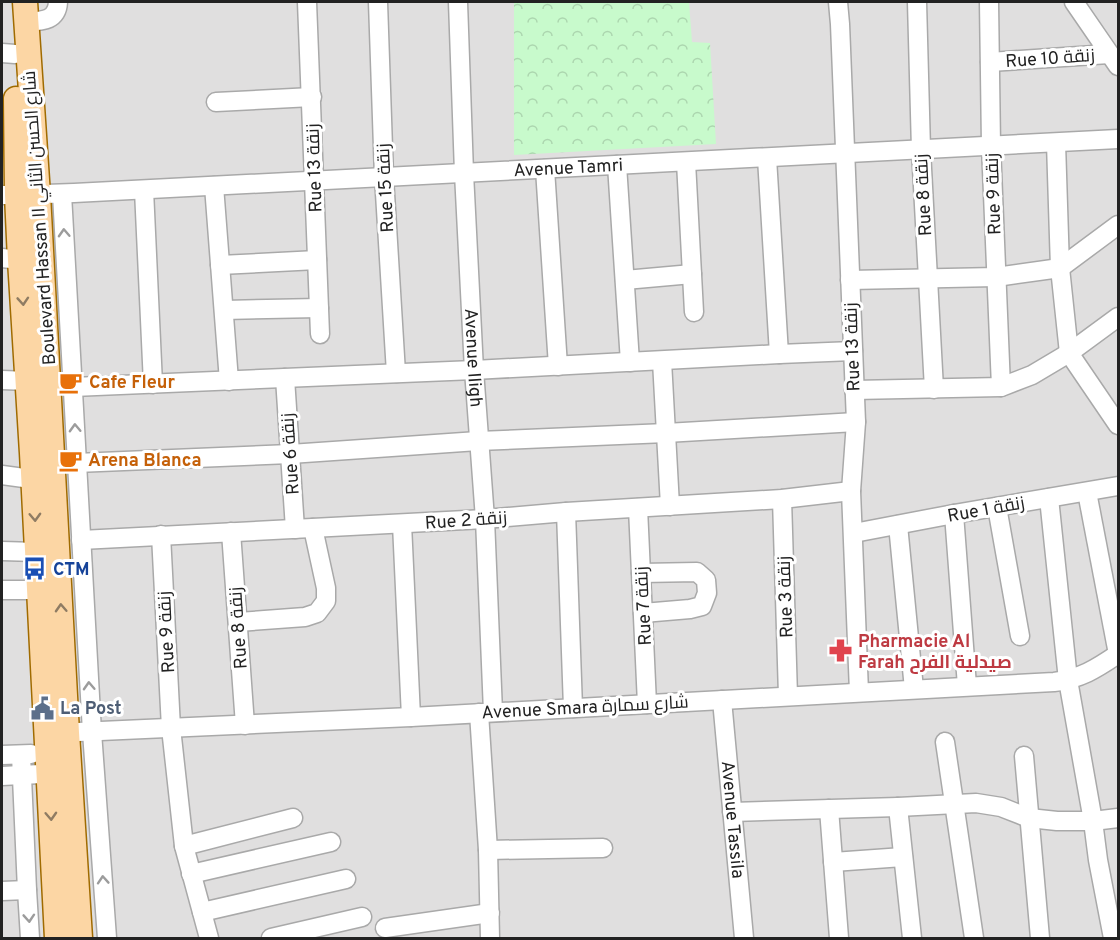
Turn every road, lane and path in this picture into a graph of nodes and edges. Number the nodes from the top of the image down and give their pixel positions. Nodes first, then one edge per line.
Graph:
1 (58, 2) edge
2 (307, 2) edge
3 (378, 2) edge
4 (458, 2) edge
5 (838, 2) edge
6 (918, 2) edge
7 (989, 2) edge
8 (1074, 2) edge
9 (23, 8) edge
10 (8, 53) edge
11 (1114, 60) edge
12 (990, 62) junction
13 (312, 97) junction
14 (216, 102) dead end
15 (9, 127) edge
16 (1119, 139) edge
17 (1056, 143) junction
18 (990, 146) junction
19 (921, 150) junction
20 (845, 154) junction
21 (767, 158) junction
22 (686, 162) junction
23 (617, 165) junction
24 (545, 169) junction
25 (464, 173) junction
26 (384, 177) junction
27 (314, 181) junction
28 (214, 186) junction
29 (144, 190) junction
30 (62, 194) junction
31 (19, 195) edge
32 (1119, 225) edge
33 (11, 259) edge
34 (317, 260) junction
35 (220, 265) junction
36 (1060, 268) junction
37 (692, 274) junction
38 (996, 277) junction
39 (927, 278) junction
40 (625, 280) junction
41 (850, 280) junction
42 (319, 308) junction
43 (224, 310) junction
44 (694, 312) dead end
45 (1119, 317) edge
46 (320, 334) dead end
47 (853, 351) junction
48 (1069, 353) junction
49 (779, 354) junction
50 (662, 361) junction
51 (630, 362) junction
52 (558, 366) junction
53 (474, 370) junction
54 (396, 373) junction
55 (285, 378) junction
56 (2, 380) edge
57 (28, 381) junction
58 (229, 381) junction
59 (153, 384) junction
60 (73, 387) junction
61 (1001, 387) junction
62 (934, 389) junction
63 (854, 390) junction
64 (856, 422) junction
65 (1119, 425) edge
66 (666, 434) junction
67 (478, 441) junction
68 (42, 453) junction
69 (290, 454) junction
70 (76, 463) junction
71 (2, 475) edge
72 (44, 480) junction
73 (1119, 486) edge
74 (851, 491) junction
75 (1087, 492) junction
76 (1049, 498) junction
77 (782, 499) junction
78 (670, 506) junction
79 (997, 507) junction
80 (638, 508) junction
81 (566, 512) junction
82 (954, 514) junction
83 (485, 519) junction
84 (402, 524) junction
85 (898, 525) junction
86 (304, 529) junction
87 (231, 532) junction
88 (854, 533) junction
89 (161, 535) junction
90 (81, 540) junction
91 (2, 551) edge
92 (36, 552) junction
93 (641, 573) junction
94 (2, 590) edge
95 (38, 590) junction
96 (643, 614) junction
97 (237, 622) junction
98 (1020, 636) dead end
99 (1119, 654) edge
100 (1068, 680) junction
101 (967, 686) junction
102 (914, 689) junction
103 (859, 692) junction
104 (788, 696) junction
105 (722, 700) junction
106 (647, 704) junction
107 (573, 708) junction
108 (486, 712) junction
109 (411, 717) junction
110 (245, 725) junction
111 (171, 728) junction
112 (92, 732) junction
113 (945, 742) dead end
114 (58, 753) junction
115 (21, 754) junction
116 (2, 756) edge
117 (1024, 756) dead end
118 (22, 775) junction
119 (2, 776) edge
120 (955, 805) junction
121 (898, 807) junction
122 (829, 809) junction
123 (732, 812) junction
124 (292, 818) dead end
125 (1029, 818) junction
126 (1119, 818) edge
127 (1093, 821) junction
128 (331, 842) dead end
129 (184, 846) junction
130 (603, 848) dead end
131 (488, 850) junction
132 (903, 857) junction
133 (833, 862) junction
134 (191, 874) junction
135 (346, 879) dead end
136 (27, 890) junction
137 (2, 891) edge
138 (202, 912) junction
139 (490, 913) junction
140 (362, 916) dead end
141 (385, 928) dead end
142 (30, 939) edge
143 (57, 939) edge
144 (80, 939) edge
145 (107, 939) edge
146 (209, 939) edge
147 (271, 939) edge
148 (490, 939) edge
149 (744, 939) edge
150 (839, 939) edge
151 (912, 939) edge
152 (974, 939) edge
153 (1040, 939) edge
154 (1113, 939) edge

1 - 9 street
2 - 13 street, Rue 13 زنقة
3 - 26 street, Rue 15 زنقة
4 - 25 street, Avenue Iligh
5 - 20 street, Rue 13 زنقة
6 - 19 street, Rue 8 زنقة
7 - 12 street, Rue 9 زنقة
8 - 11 street
9 - 10 main road, Boulevard Hassan II شارع الحسن الثاني
9 - 31 main road, Boulevard Hassan II شارع الحسن الثاني
10 - 15 main road, Boulevard Hassan II شارع الحسن الثاني
11 - 12 street, Rue 10 زنقة
12 - 18 street, Rue 9 زنقة
13 - 14 street
13 - 27 street, Rue 13 زنقة
15 - 31 main road, Boulevard Hassan II شارع الحسن الثاني
16 - 17 street, Avenue Tamri
17 - 18 street, Avenue Tamri
17 - 36 street
18 - 19 street, Avenue Tamri
18 - 38 street, Rue 9 زنقة
19 - 20 street, Avenue Tamri
19 - 39 street, Rue 8 زنقة
20 - 21 street, Avenue Tamri
20 - 41 street, Rue 13 زنقة
21 - 22 street, Avenue Tamri
21 - 49 street
22 - 23 street, Avenue Tamri
22 - 37 street
23 - 24 street, Avenue Tamri
23 - 40 street
24 - 25 street, Avenue Tamri
24 - 52 street
25 - 26 street, Avenue Tamri
25 - 53 street, Avenue Iligh
26 - 27 street, Avenue Tamri
26 - 54 street, Rue 15 زنقة
27 - 28 street, Avenue Tamri
27 - 34 street, Rue 13 زنقة
28 - 29 street, Avenue Tamri
28 - 35 street
29 - 30 street, Avenue Tamri
29 - 59 street
30 - 31 street, Avenue Tamri
60 -> 30 street
31 - 33 main road, Boulevard Hassan II شارع الحسن الثاني
31 - 68 main road, Boulevard Hassan II شارع الحسن الثاني
32 - 36 street
33 -> 57 main road, Boulevard Hassan II شارع الحسن الثاني
34 - 35 street
34 - 42 street, Rue 13 زنقة
35 - 43 street
36 - 38 street
36 - 48 street
37 - 40 street
37 - 44 street
38 - 39 street
38 - 61 street, Rue 9 زنقة
39 - 41 street
39 - 62 street, Rue 8 زنقة
40 - 51 street
41 - 47 street, Rue 13 زنقة
42 - 43 street
42 - 46 street, Rue 13 زنقة
43 - 58 street
45 - 48 street
47 - 49 street
47 - 63 street, Rue 13 زنقة
48 - 61 street
48 - 65 street
49 - 50 street
50 - 51 street
50 - 66 street
51 - 52 street
52 - 53 street
53 - 54 street
53 - 67 street, Avenue Iligh
54 - 55 street
55 - 58 street
55 - 69 street, Rue 6 زنقة
56 - 57 street
57 - 68 main road, Boulevard Hassan II شارع الحسن الثاني
58 - 59 street
59 - 60 street
70 -> 60 street
61 - 62 street
62 - 63 street
63 - 64 street, Rue 13 زنقة
64 - 66 street
64 - 74 street, Rue 13 زنقة
66 - 67 street
66 - 78 street
67 - 69 street
67 - 83 street, Avenue Iligh
68 - 72 main road, Boulevard Hassan II شارع الحسن الثاني
69 - 70 street
69 - 86 street, Rue 6 زنقة
70 - 90 street
71 - 72 street
72 -> 92 main road, Boulevard Hassan II شارع الحسن الثاني
114 -> 72 main road, Boulevard Hassan II شارع الحسن الثاني
73 - 75 street, Rue 1 زنقة
74 - 77 street, Rue 2 زنقة
74 - 88 street, Rue 13 زنقة
75 - 76 street, Rue 1 زنقة
75 - 99 street
76 - 79 street, Rue 1 زنقة
76 - 100 street
77 - 78 street, Rue 2 زنقة
77 - 104 street, Rue 3 زنقة
78 - 80 street, Rue 2 زنقة
79 - 82 street, Rue 1 زنقة
79 - 98 street
80 - 81 street, Rue 2 زنقة
80 - 93 street, Rue 7 زنقة
81 - 83 street, Rue 2 زنقة
81 - 107 street
82 - 85 street, Rue 1 زنقة
82 - 101 street
83 - 84 street, Rue 2 زنقة
83 - 108 street, Avenue Iligh
84 - 86 street, Rue 2 زنقة
84 - 109 street
85 - 88 street, Rue 1 زنقة
85 - 102 street
86 - 87 street, Rue 2 زنقة
86 - 97 street, Rue 6 زنقة
87 - 89 street, Rue 2 زنقة
87 - 97 street, Rue 8 زنقة
88 - 103 street, Rue 13 زنقة
89 - 90 street, Rue 2 زنقة
89 - 111 street, Rue 9 زنقة
112 -> 90 street
91 - 92 street
92 - 95 main road, Boulevard Hassan II شارع الحسن الثاني
93 - 96 street, Rue 7 زنقة
93 - 96 street
94 - 95 street
95 - 114 main road, Boulevard Hassan II شارع الحسن الثاني
96 - 106 street, Rue 7 زنقة
97 - 110 street, Rue 8 زنقة
99 - 100 street, Avenue Smara شارع سمارة
100 - 101 street, Avenue Smara شارع سمارة
100 - 127 street
101 - 102 street, Avenue Smara شارع سمارة
102 - 103 street, Avenue Smara شارع سمارة
103 - 104 street, Avenue Smara شارع سمارة
104 - 105 street, Avenue Smara شارع سمارة
105 - 106 street, Avenue Smara شارع سمارة
105 - 123 street, Avenue Tassila
106 - 107 street, Avenue Smara شارع سمارة
107 - 108 street, Avenue Smara شارع سمارة
108 - 109 street, Avenue Smara شارع سمارة
108 - 131 street, Avenue Iligh
109 - 110 street, Avenue Smara شارع سمارة
110 - 111 street, Avenue Smara شارع سمارة
111 - 112 street, Avenue Smara شارع سمارة
111 - 129 street, Rue 9 زنقة
112 - 114 street, Avenue Smara شارع سمارة
145 -> 112 street
113 - 120 street
114 - 115 street
114 - 118 street
114 -> 143 main road, Boulevard Hassan II شارع الحسن الثاني
114 - 144 main road, Boulevard Hassan II شارع الحسن الثاني
115 - 116 street
115 - 118 street
117 - 125 street
118 - 119 street
118 - 136 street
120 - 121 street
120 - 125 street
120 - 152 street
121 - 122 street
121 - 132 street
122 - 123 street
122 - 133 street
123 - 149 street, Avenue Tassila
124 - 129 street
125 - 127 street
125 - 153 street
126 - 127 street
127 - 154 street
128 - 134 street
129 - 134 street, Rue 9 زنقة
130 - 131 street
131 - 139 street, Avenue Iligh
132 - 133 street
132 - 151 street
133 - 150 street
134 - 138 street, Rue 9 زنقة
135 - 138 street
136 - 137 street
136 -> 142 street
138 - 146 street, Rue 9 زنقة
139 - 141 street
139 - 148 street, Avenue Iligh
140 - 147 street

